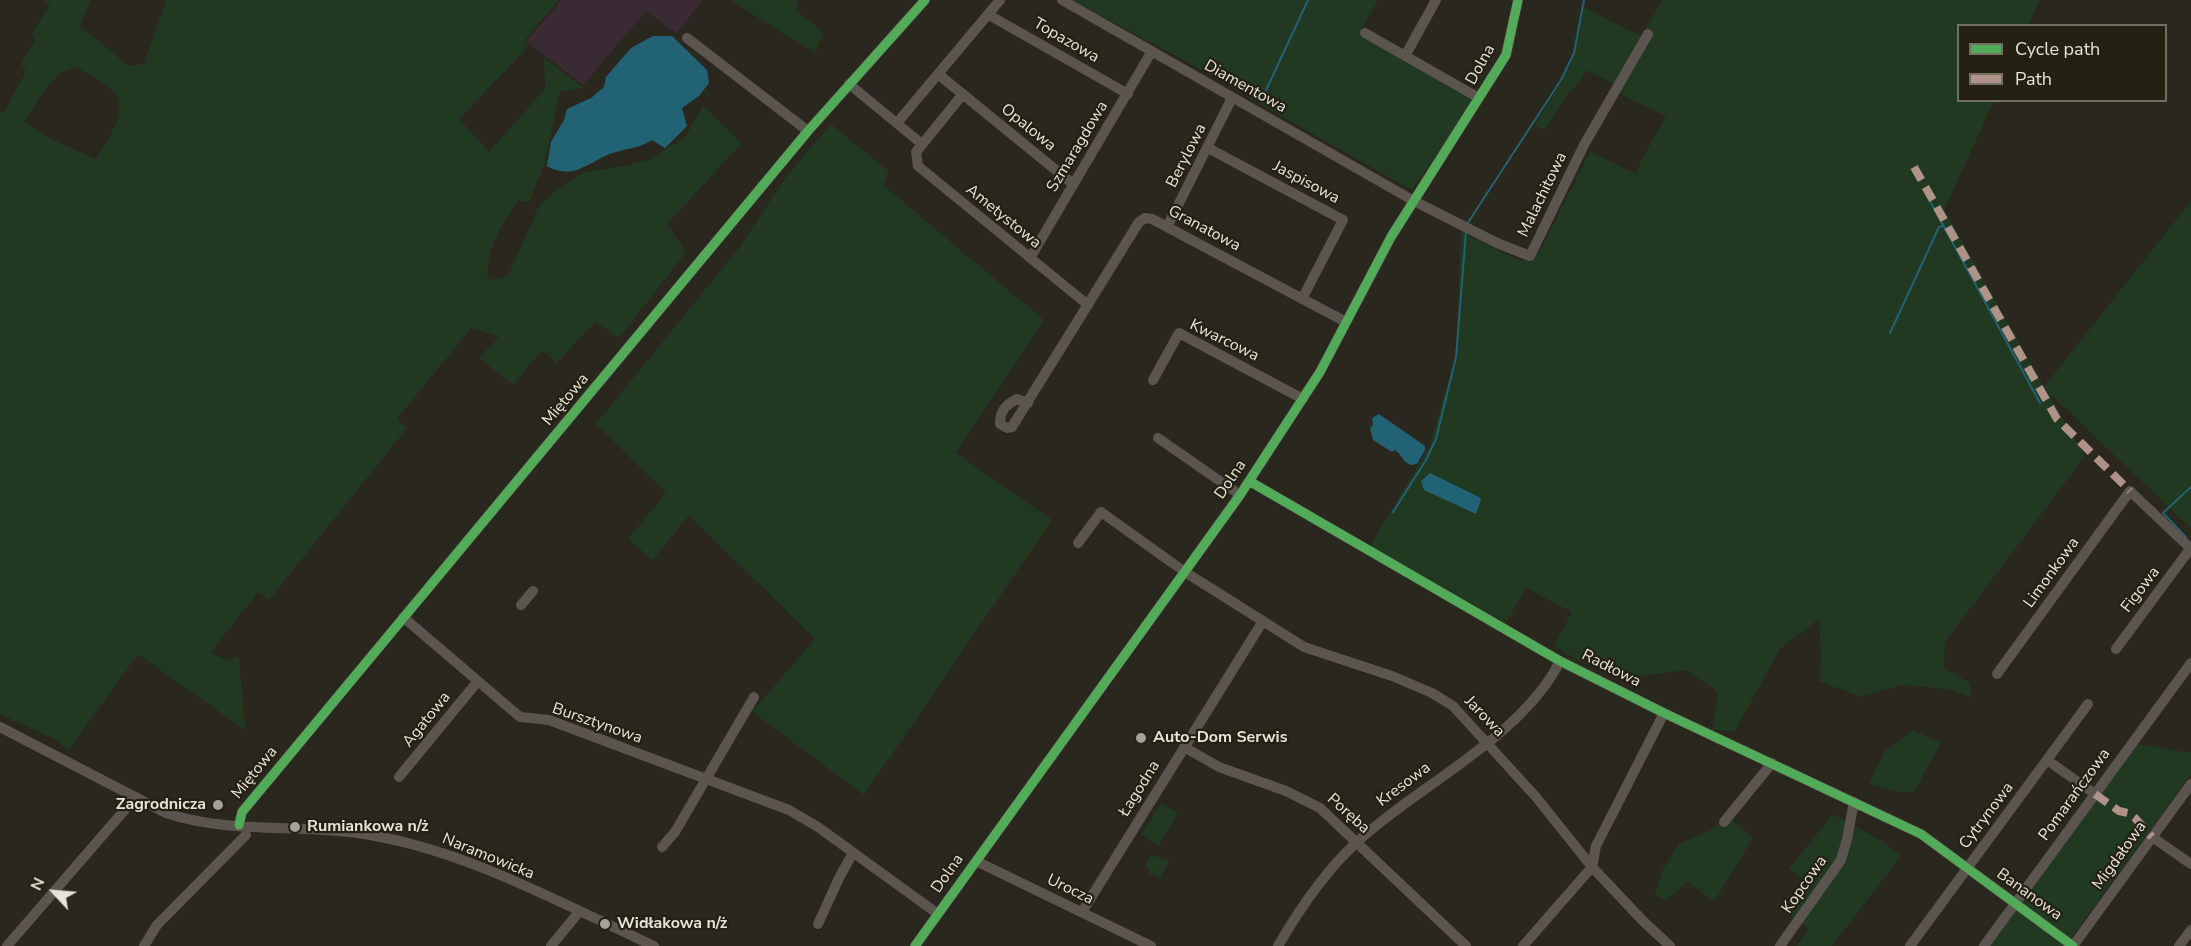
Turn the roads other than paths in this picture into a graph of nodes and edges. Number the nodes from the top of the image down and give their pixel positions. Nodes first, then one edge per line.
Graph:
1 (925, 0) edge
2 (1000, 0) edge
3 (1062, 0) edge
4 (1436, 0) edge
5 (1518, 0) edge
6 (989, 15) junction
7 (1365, 33) dead end
8 (1648, 34) dead end
9 (687, 38) dead end
10 (1152, 51) junction
11 (1405, 56) junction
12 (938, 74) junction
13 (849, 84) junction
14 (963, 94) junction
15 (1128, 94) junction
16 (1232, 98) junction
17 (1479, 98) junction
18 (897, 123) junction
19 (808, 131) junction
20 (922, 144) junction
21 (1208, 148) junction
22 (1073, 184) junction
23 (1414, 201) junction
24 (1167, 227) junction
25 (1030, 258) junction
26 (1302, 299) junction
27 (1088, 305) junction
28 (1346, 321) junction
29 (1154, 380) dead end
30 (1303, 399) junction
31 (1028, 403) dead end
32 (1158, 438) dead end
33 (1249, 481) junction
34 (1240, 495) junction
35 (1078, 543) dead end
36 (2191, 549) edge
37 (1185, 572) junction
38 (533, 591) dead end
39 (521, 605) dead end
40 (403, 617) junction
41 (1263, 621) junction
42 (2116, 649) dead end
43 (1560, 661) junction
44 (2191, 663) edge
45 (1997, 674) dead end
46 (478, 681) junction
47 (754, 697) dead end
48 (2088, 704) dead end
49 (1664, 713) junction
50 (0, 727) edge
51 (1487, 742) junction
52 (1184, 747) junction
53 (2048, 760) junction
54 (1772, 763) junction
55 (399, 777) dead end
56 (706, 777) junction
57 (2191, 784) edge
58 (2095, 794) junction
59 (133, 797) junction
60 (1854, 802) junction
61 (1724, 822) dead end
62 (242, 830) junction
63 (2152, 837) junction
64 (1357, 842) junction
65 (662, 847) dead end
66 (853, 853) junction
67 (976, 861) junction
68 (2191, 864) edge
69 (1592, 867) junction
70 (1967, 868) junction
71 (2015, 904) junction
72 (579, 912) junction
73 (1082, 912) junction
74 (938, 914) junction
75 (818, 924) dead end
76 (2191, 930) edge
77 (8, 946) edge
78 (144, 946) edge
79 (551, 946) edge
80 (654, 946) edge
81 (915, 946) edge
82 (1151, 946) edge
83 (1278, 946) edge
84 (1466, 946) edge
85 (1523, 946) edge
86 (1670, 946) edge
87 (1780, 946) edge
88 (1910, 946) edge
89 (1984, 946) edge
90 (2073, 946) edge
91 (2179, 946) edge

1 - 13 street, Miętowa
2 - 6 street
3 - 10 street, Diamentowa
4 - 11 street
5 - 17 street, Dolna
6 - 12 street
6 - 15 street, Topazowa
7 - 11 street
8 - 23 street, Malachitowa
9 - 19 street
10 - 15 street, Szmaragdowa
10 - 16 street, Diamentowa
11 - 17 street
12 - 14 street, Opalowa
12 - 18 street
13 - 18 street
13 - 19 street, Miętowa
14 - 20 street
14 - 22 street, Opalowa
15 - 22 street, Szmaragdowa
16 - 21 street, Berylowa
16 - 23 street, Diamentowa
17 - 23 street, Dolna
18 - 20 street
19 - 40 street, Miętowa
20 - 25 street, Ametystowa
21 - 24 street, Berylowa
21 - 26 street, Jaspisowa
22 - 25 street, Szmaragdowa
23 - 28 street, Dolna
24 - 26 street, Granatowa
24 - 27 street, Granatowa
25 - 27 street, Ametystowa
26 - 28 street, Granatowa
27 - 31 street, Granatowa
28 - 30 street, Dolna
29 - 30 street, Kwarcowa
30 - 33 street, Dolna
32 - 34 street
33 - 34 street, Dolna
33 - 43 street, Radłowa
34 - 37 street, Dolna
35 - 37 street, Jarowa
36 - 42 street, Figowa
36 - 45 street, Limonkowa
37 - 41 street, Jarowa
37 - 67 street, Dolna
38 - 39 street
40 - 46 street, Bursztynowa
40 - 62 street, Miętowa
41 - 51 street, Jarowa
41 - 52 street, Łagodna
43 - 49 street, Radłowa
43 - 51 street, Kresowa
44 - 58 street, Pomarańczowa
46 - 55 street, Agatowa
46 - 56 street, Bursztynowa
47 - 56 street
48 - 53 street, Cytrynowa
49 - 54 street, Radłowa
49 - 69 street
50 - 59 street, Naramowicka
51 - 64 street, Kresowa
51 - 69 street, Jarowa
52 - 64 street, Poręba
52 - 73 street, Łagodna
53 - 58 street
53 - 70 street, Cytrynowa
54 - 60 street, Radłowa
54 - 61 street
56 - 65 street
56 - 66 street, Bursztynowa
57 - 63 street, Migdałowa
58 - 71 street, Pomarańczowa
59 - 62 street, Naramowicka
59 - 77 street
60 - 70 street, Radłowa
60 - 87 street, Kopcowa
62 - 72 street, Naramowicka
62 - 78 street, Miętowa
63 - 68 street
63 - 90 street, Migdałowa
64 - 83 street, Kresowa
64 - 84 street, Poręba
66 - 74 street, Bursztynowa
66 - 75 street
67 - 73 street, Urocza
67 - 74 street, Dolna
69 - 85 street
69 - 86 street, Jarowa
70 - 71 street, Bananowa
70 - 88 street, Cytrynowa
71 - 89 street, Pomarańczowa
71 - 90 street, Bananowa
72 - 79 street
72 - 80 street, Naramowicka
73 - 82 street, Urocza
74 - 81 street, Dolna
76 - 91 street

